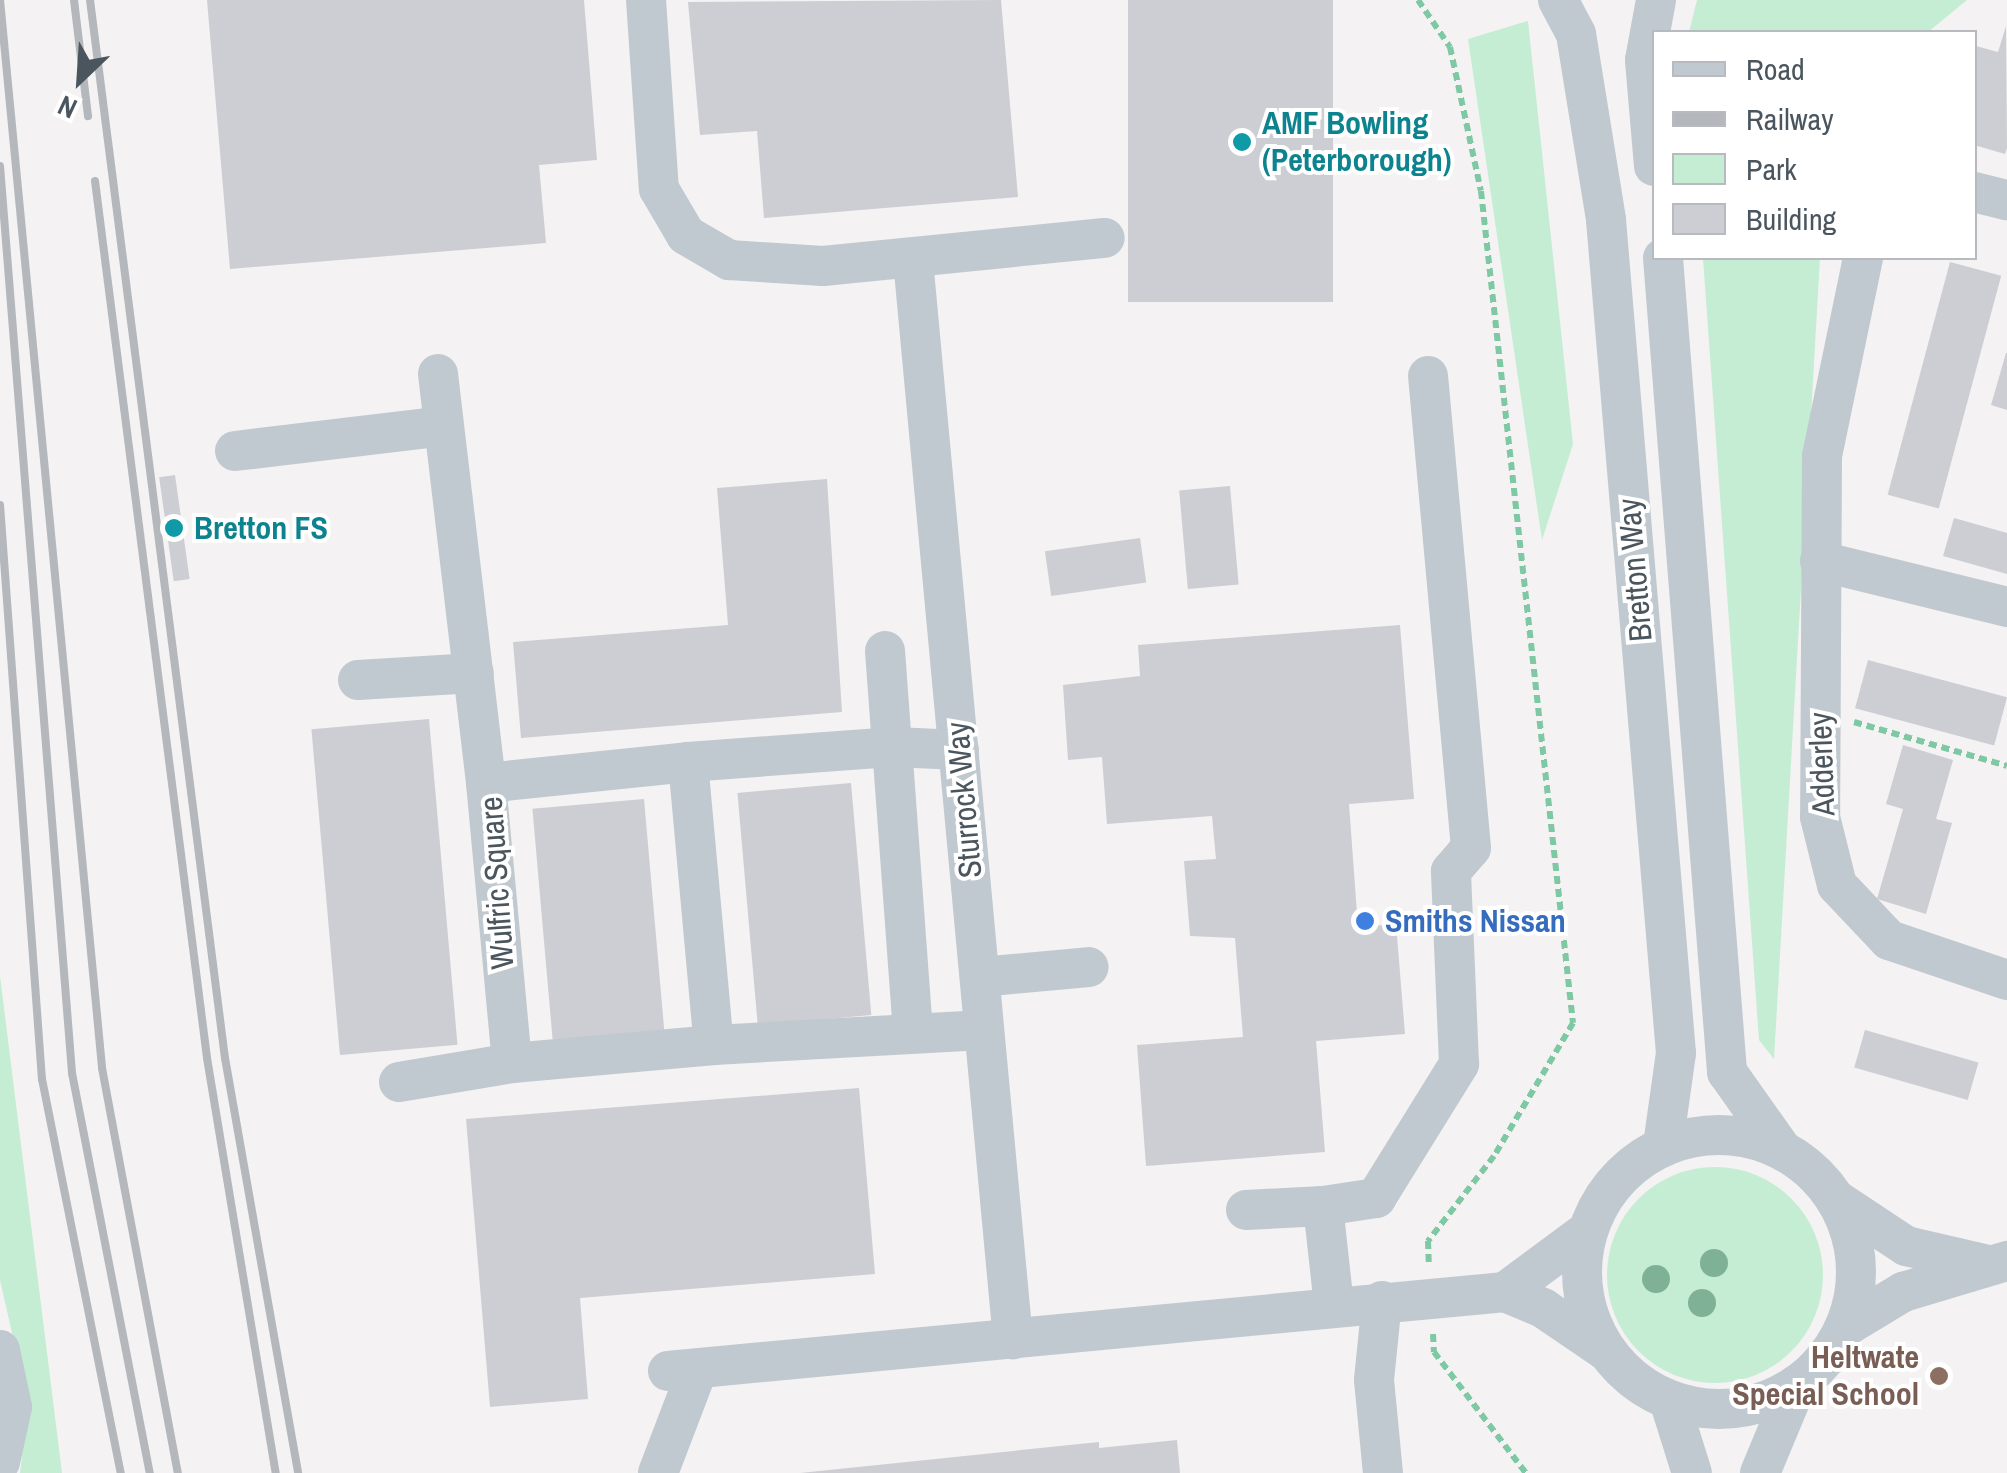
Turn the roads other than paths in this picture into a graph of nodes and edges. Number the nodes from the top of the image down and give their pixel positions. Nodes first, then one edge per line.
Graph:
1 (646, 0) edge
2 (1558, 0) edge
3 (1656, 0) edge
4 (1652, 142) edge
5 (1977, 193) edge
6 (2007, 200) edge
7 (1104, 238) dead end
8 (912, 260) junction
9 (1663, 260) edge
10 (1864, 260) edge
11 (438, 374) dead end
12 (1428, 376) dead end
13 (444, 426) junction
14 (235, 450) dead end
15 (1820, 562) junction
16 (2007, 607) edge
17 (885, 651) dead end
18 (474, 672) junction
19 (358, 680) dead end
20 (894, 747) junction
21 (959, 750) junction
22 (688, 762) junction
23 (486, 783) junction
24 (1089, 968) dead end
25 (980, 977) junction
26 (2007, 980) edge
27 (984, 1030) junction
28 (913, 1032) junction
29 (714, 1045) junction
30 (512, 1063) junction
31 (399, 1082) dead end
32 (1663, 1146) junction
33 (1782, 1150) junction
34 (1835, 1198) junction
35 (1323, 1206) junction
36 (1246, 1210) dead end
37 (1587, 1232) junction
38 (1997, 1263) edge
39 (1504, 1292) junction
40 (1382, 1301) junction
41 (1334, 1305) junction
42 (1845, 1327) junction
43 (1012, 1339) junction
44 (0, 1350) edge
45 (1606, 1351) junction
46 (1797, 1384) junction
47 (1670, 1403) junction
48 (0, 1462) edge
49 (658, 1473) edge
50 (1383, 1473) edge
51 (1692, 1473) edge
52 (1760, 1473) edge

1 - 8 street
2 - 32 street, Bretton Way
3 - 4 street
5 - 6 street
7 - 8 street
8 - 21 street, Sturrock Way
9 - 33 street, Bretton Way
10 - 15 street, Adderley
11 - 13 street
12 - 35 street
13 - 14 street
13 - 18 street
15 - 16 street
15 - 26 street, Adderley
17 - 20 street
18 - 19 street
18 - 23 street
20 - 21 street, Wulfric Square
20 - 22 street, Wulfric Square
20 - 28 street
21 - 25 street, Sturrock Way
22 - 23 street, Wulfric Square
22 - 29 street
23 - 30 street, Wulfric Square
24 - 25 street
25 - 27 street, Sturrock Way
27 - 28 street
27 - 43 street, Sturrock Way
28 - 29 street
29 - 30 street
30 - 31 street
32 - 33 street
32 - 37 street
33 - 34 street
34 - 38 street
34 - 42 street
35 - 36 street
35 - 41 street
37 - 39 street
37 - 45 street
38 - 42 street
39 - 40 street
39 - 45 street
40 - 41 street
40 - 50 street
41 - 43 street
42 - 46 street
43 - 49 street
44 - 48 street
45 - 47 street
46 - 47 street
46 - 52 street
47 - 51 street

